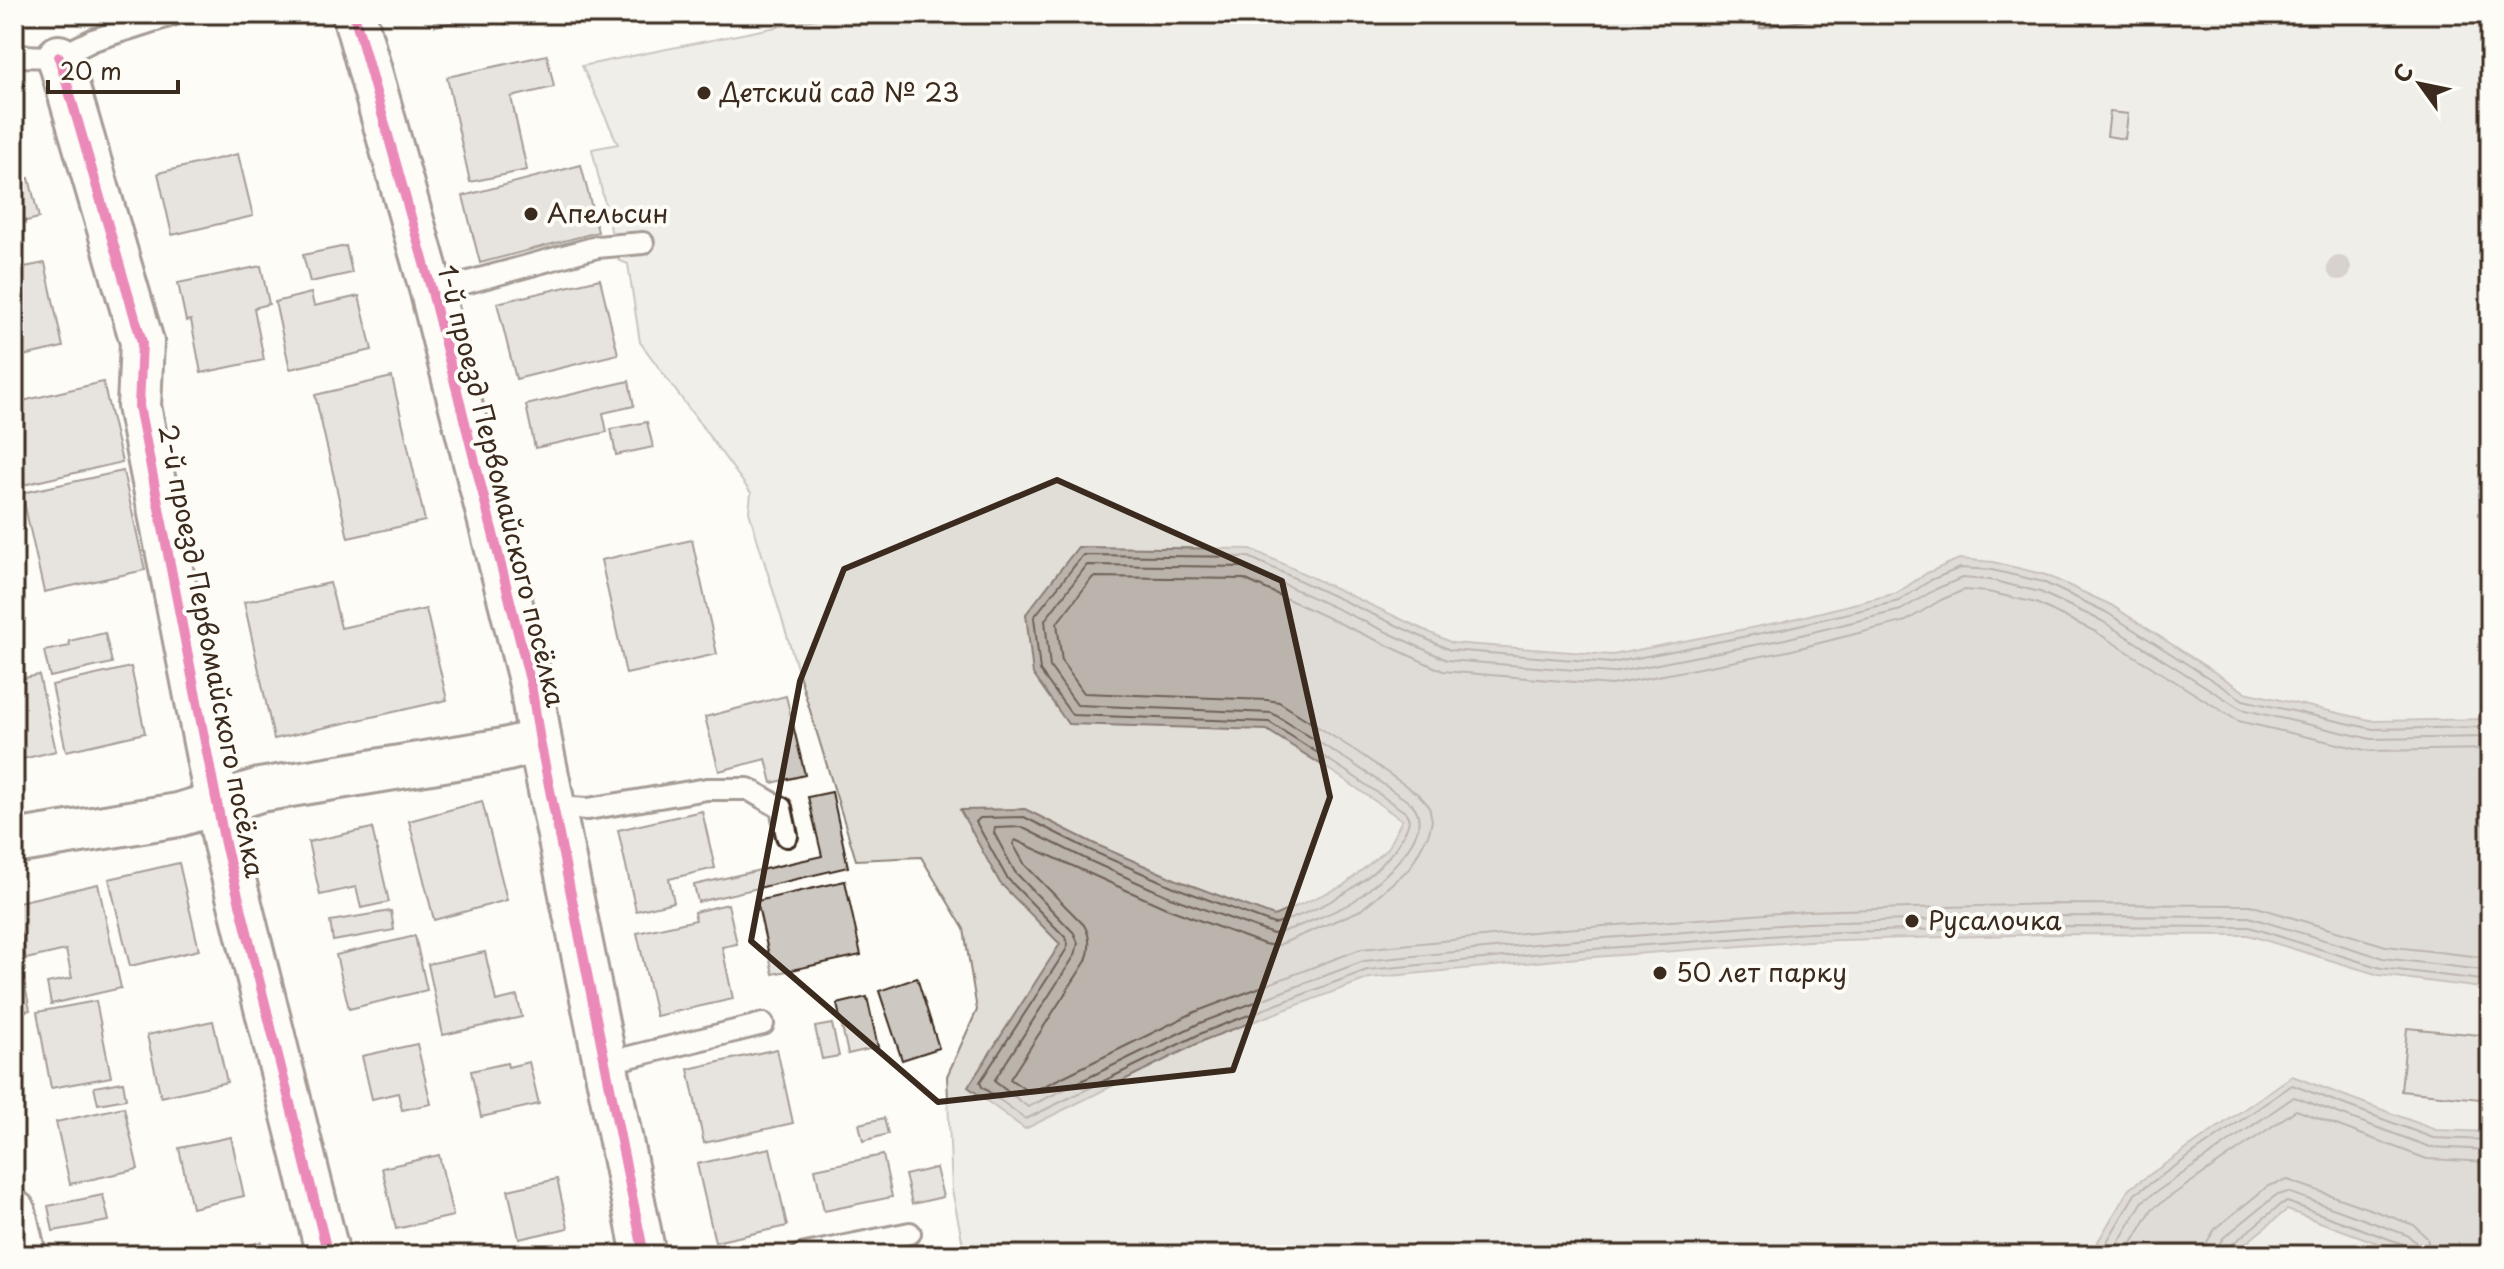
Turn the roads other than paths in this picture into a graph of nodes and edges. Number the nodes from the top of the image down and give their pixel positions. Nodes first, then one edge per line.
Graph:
1 (175, 14) edge
2 (354, 14) edge
3 (14, 56) edge
4 (59, 57) junction
5 (643, 243) dead end
6 (432, 292) junction
7 (540, 741) junction
8 (218, 804) junction
9 (554, 807) junction
10 (787, 836) dead end
11 (14, 842) edge
12 (763, 1024) dead end
13 (605, 1063) junction
14 (14, 1212) edge
15 (910, 1233) dead end
16 (24, 1255) edge
17 (328, 1255) edge
18 (644, 1255) edge
19 (801, 1255) edge

1 - 4 lane
2 - 6 street, 1-й проезд Первомайского посёлка
3 - 4 lane
4 - 8 street, 2-й проезд Первомайского посёлка
5 - 6 lane
6 - 7 street, 1-й проезд Первомайского посёлка
7 - 8 street
7 - 9 street, 1-й проезд Первомайского посёлка
8 - 11 street
8 - 17 street, 2-й проезд Первомайского посёлка
9 - 10 lane
9 - 13 street, 1-й проезд Первомайского посёлка
12 - 13 lane
13 - 18 street, 1-й проезд Первомайского посёлка
14 - 16 street
15 - 19 lane

